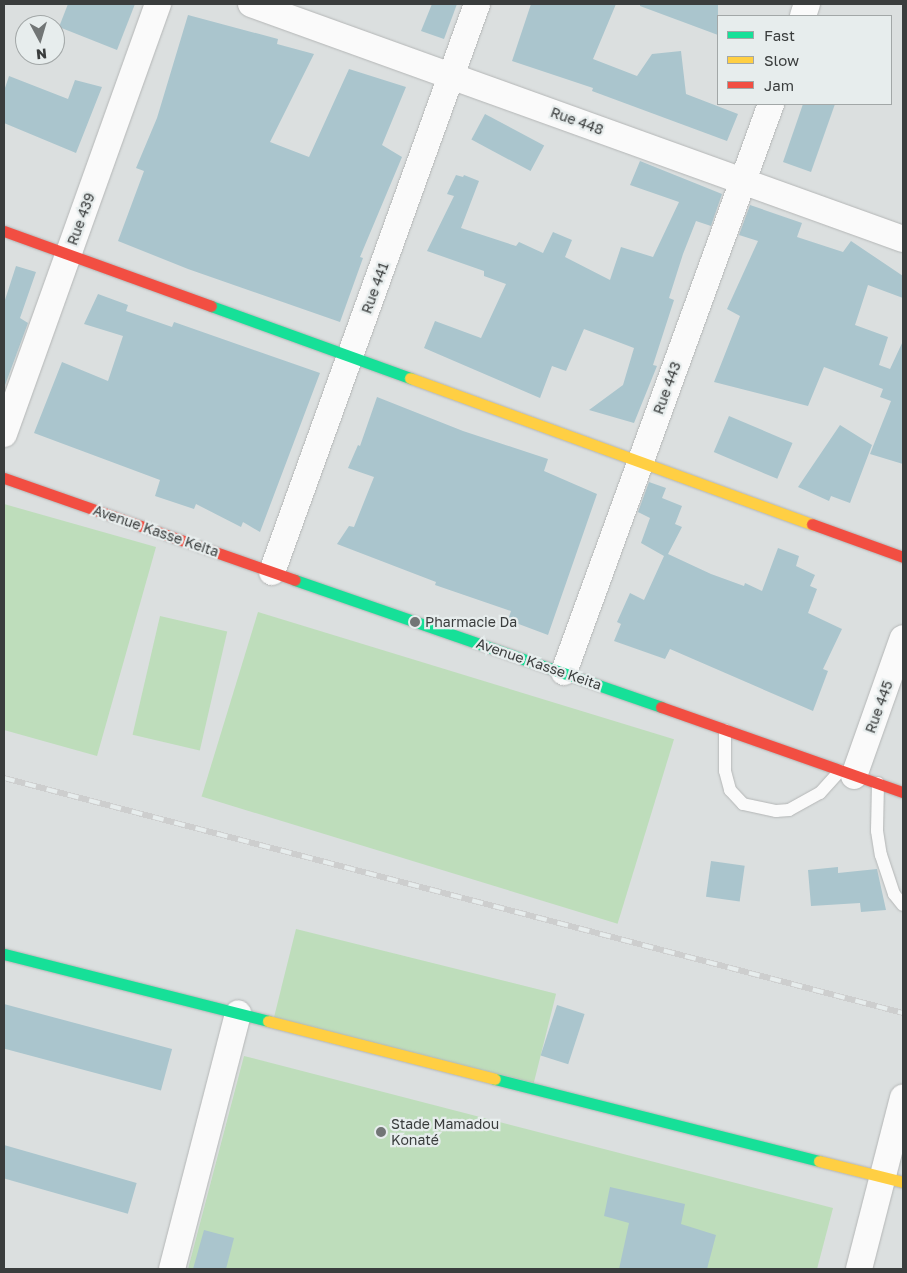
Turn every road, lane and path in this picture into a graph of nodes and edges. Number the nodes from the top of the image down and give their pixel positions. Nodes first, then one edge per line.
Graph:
1 (158, 4) edge
2 (252, 4) edge
3 (478, 4) edge
4 (451, 76) junction
5 (771, 105) edge
6 (743, 181) junction
7 (4, 231) edge
8 (903, 239) edge
9 (68, 254) junction
10 (350, 357) junction
11 (4, 434) edge
12 (640, 462) junction
13 (4, 478) edge
14 (903, 557) edge
15 (272, 572) junction
16 (903, 638) edge
17 (564, 672) junction
18 (726, 730) junction
19 (857, 777) junction
20 (903, 792) edge
21 (903, 905) edge
22 (4, 954) edge
23 (238, 1013) junction
24 (903, 1098) edge
25 (893, 1179) edge
26 (172, 1269) edge
27 (859, 1269) edge

1 - 9 street, Rue 439
2 - 4 street, Rue 448
3 - 4 street, Rue 441
4 - 6 street, Rue 448
4 - 10 street, Rue 441
5 - 6 street, Rue 443
6 - 8 street, Rue 448
6 - 12 street, Rue 443
7 - 9 street
9 - 10 street
9 - 11 street, Rue 439
10 - 12 street
10 - 15 street, Rue 441
12 - 14 street
12 - 17 street, Rue 443
13 - 15 street, Avenue Kasse Keita
15 - 17 street, Avenue Kasse Keita
16 - 19 street, Rue 445
17 - 18 street, Avenue Kasse Keita
18 - 19 street, Avenue Kasse Keita
18 - 19 lane
19 - 20 street, Avenue Kasse Keita
19 - 21 lane
22 - 23 street
23 - 25 street
23 - 26 street
24 - 25 street
25 - 27 street

